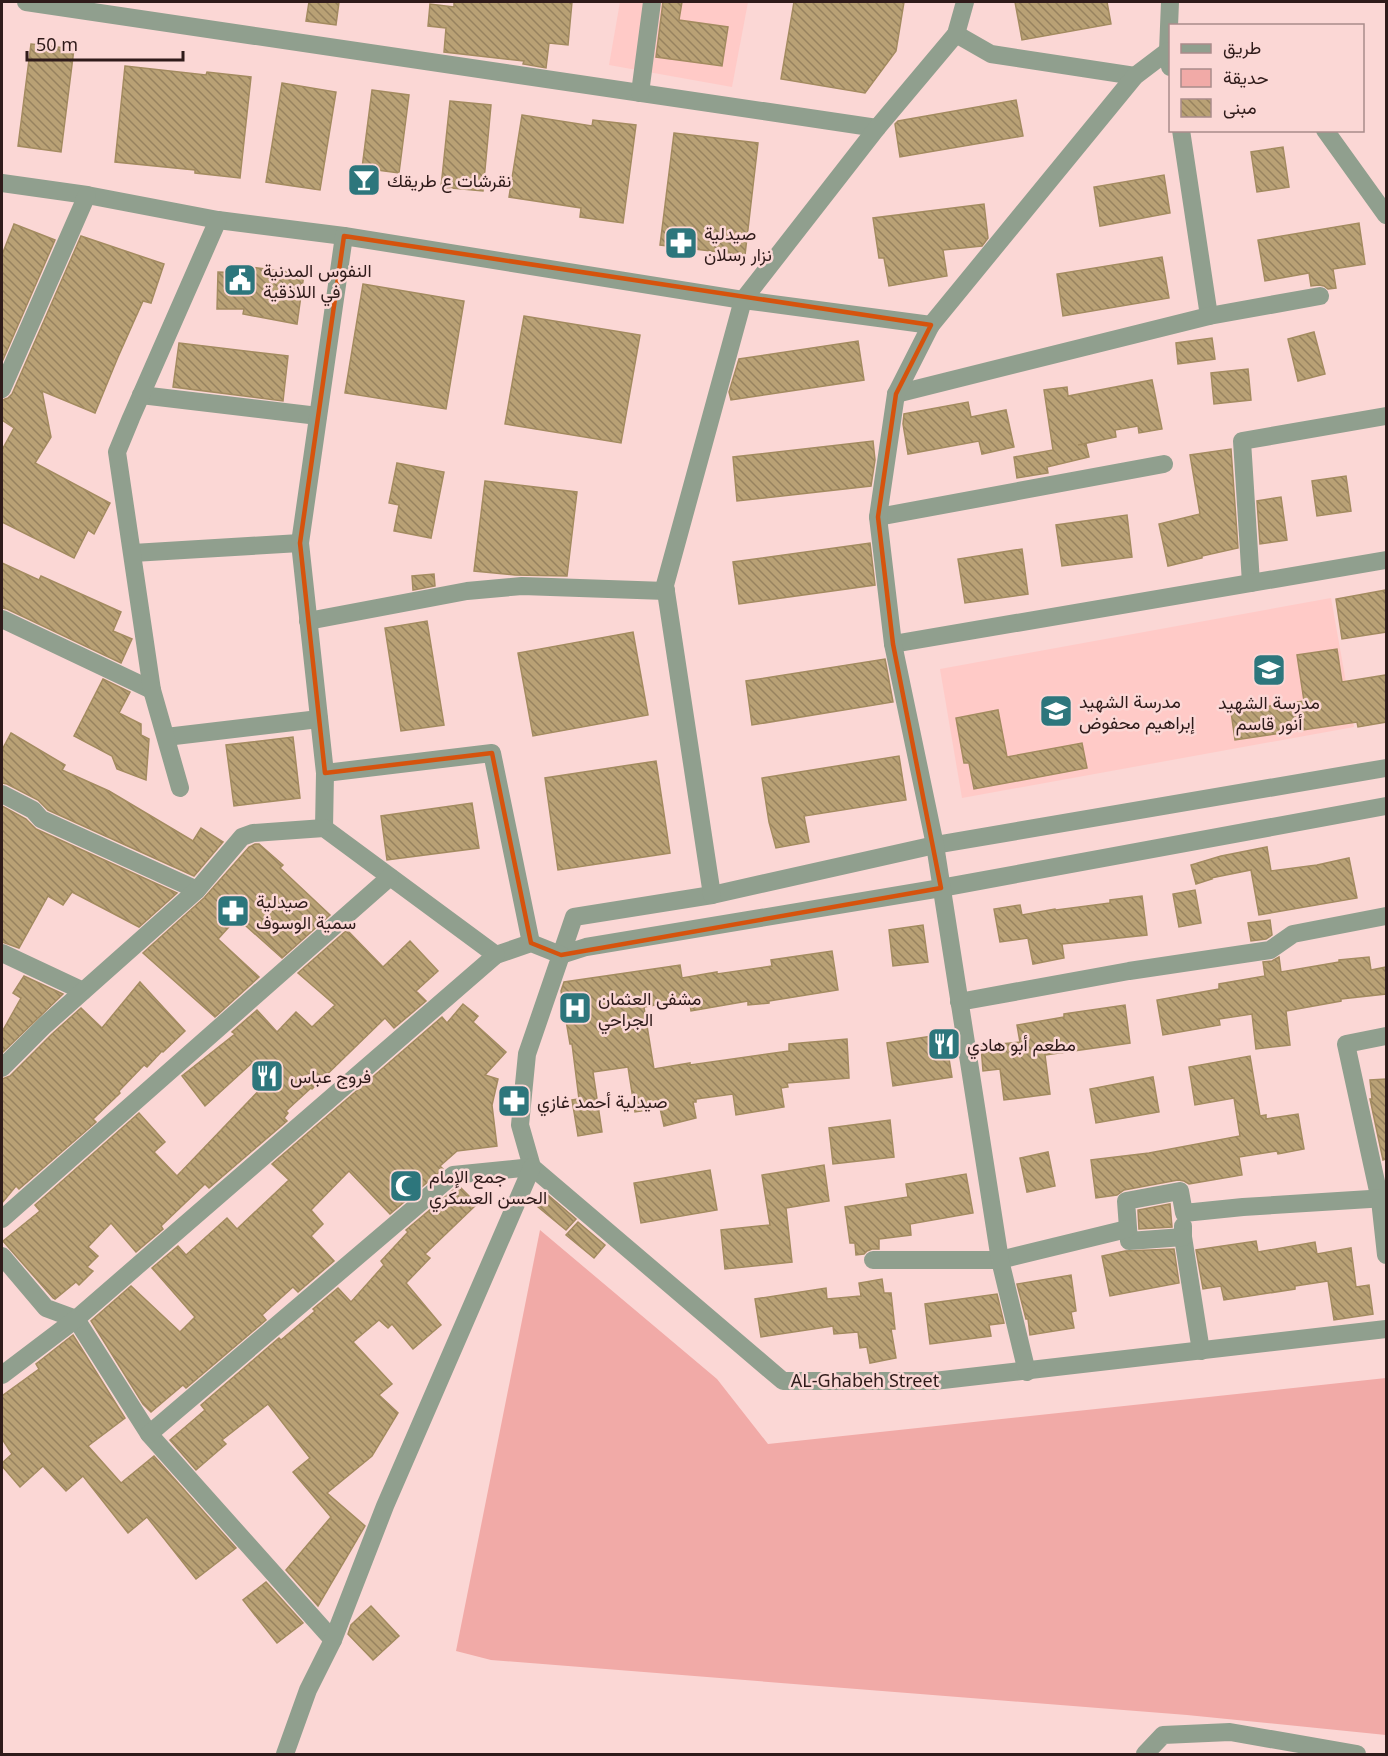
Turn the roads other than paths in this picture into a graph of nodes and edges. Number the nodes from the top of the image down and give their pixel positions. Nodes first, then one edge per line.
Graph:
1 (26, 2) edge
2 (652, 2) edge
3 (965, 2) edge
4 (1170, 2) edge
5 (1170, 24) edge
6 (956, 34) junction
7 (1169, 58) edge
8 (1135, 76) junction
9 (640, 93) junction
10 (877, 128) junction
11 (1181, 132) edge
12 (1326, 132) edge
13 (2, 183) edge
14 (87, 195) junction
15 (1386, 215) edge
16 (218, 220) junction
17 (344, 236) junction
18 (1320, 296) dead end
19 (743, 300) junction
20 (1209, 316) junction
21 (931, 325) junction
22 (2, 388) edge
23 (896, 394) junction
24 (141, 395) junction
25 (318, 416) junction
26 (1386, 416) edge
27 (1164, 464) dead end
28 (878, 517) junction
29 (300, 543) junction
30 (133, 553) junction
31 (1386, 561) edge
32 (1251, 584) junction
33 (666, 591) junction
34 (2, 619) edge
35 (309, 621) junction
36 (893, 644) junction
37 (152, 690) junction
38 (319, 719) junction
39 (166, 737) junction
40 (1386, 768) edge
41 (325, 773) junction
42 (180, 788) dead end
43 (2, 794) edge
44 (1386, 806) edge
45 (324, 828) junction
46 (935, 845) junction
47 (390, 877) junction
48 (941, 888) junction
49 (196, 890) junction
50 (712, 895) junction
51 (1386, 916) edge
52 (531, 943) junction
53 (2, 953) edge
54 (496, 955) junction
55 (561, 955) junction
56 (83, 991) junction
57 (959, 1002) junction
58 (1386, 1036) edge
59 (2, 1068) edge
60 (532, 1167) junction
61 (1383, 1199) edge
62 (1184, 1213) junction
63 (2, 1219) edge
64 (1127, 1229) junction
65 (1183, 1237) junction
66 (1386, 1255) edge
67 (2, 1256) edge
68 (873, 1260) dead end
69 (1000, 1260) junction
70 (76, 1319) junction
71 (1386, 1329) edge
72 (1201, 1352) junction
73 (1027, 1372) junction
74 (2, 1374) edge
75 (149, 1434) junction
76 (333, 1640) junction
77 (285, 1755) edge
78 (1145, 1755) edge
79 (1357, 1755) edge

1 - 9 street
2 - 9 street
3 - 6 street
4 - 5 street
6 - 8 street
6 - 10 street
7 - 8 street
8 - 21 street
9 - 10 street
10 - 19 street
11 - 20 street
12 - 15 street
13 - 14 street
14 - 16 street
14 - 22 street
16 - 17 street
16 - 24 street
17 - 19 street
17 - 25 street
18 - 20 street
19 - 21 street
19 - 33 street
20 - 23 street
21 - 23 street
23 - 28 street
24 - 25 street
24 - 30 street
25 - 29 street
26 - 32 street
27 - 28 street
28 - 36 street
29 - 30 street
29 - 35 street
30 - 37 street
31 - 32 street
32 - 36 street
33 - 35 street
33 - 50 street
34 - 37 street
35 - 38 street
36 - 46 street
37 - 39 street
38 - 39 street
38 - 41 street
39 - 42 street
40 - 46 street
41 - 45 street
41 - 52 street
43 - 49 street
44 - 48 street
45 - 47 street
45 - 49 street
46 - 48 street
46 - 50 street
47 - 54 street
47 - 63 street
48 - 55 street
48 - 57 street
49 - 56 street
50 - 55 street
51 - 57 street
52 - 54 street
52 - 55 street
53 - 56 street
54 - 70 street
55 - 60 street
56 - 59 street
57 - 69 street
58 - 61 street
60 - 73 street, AL-Ghabeh Street
60 - 75 street
60 - 76 street
61 - 62 street
61 - 66 street
62 - 64 street
62 - 65 street
64 - 65 street
64 - 69 street
65 - 72 street
67 - 70 street
68 - 69 street
69 - 73 street
70 - 74 street
70 - 75 street
71 - 72 street, AL-Ghabeh Street
72 - 73 street, AL-Ghabeh Street
75 - 76 street
76 - 77 street
78 - 79 street

